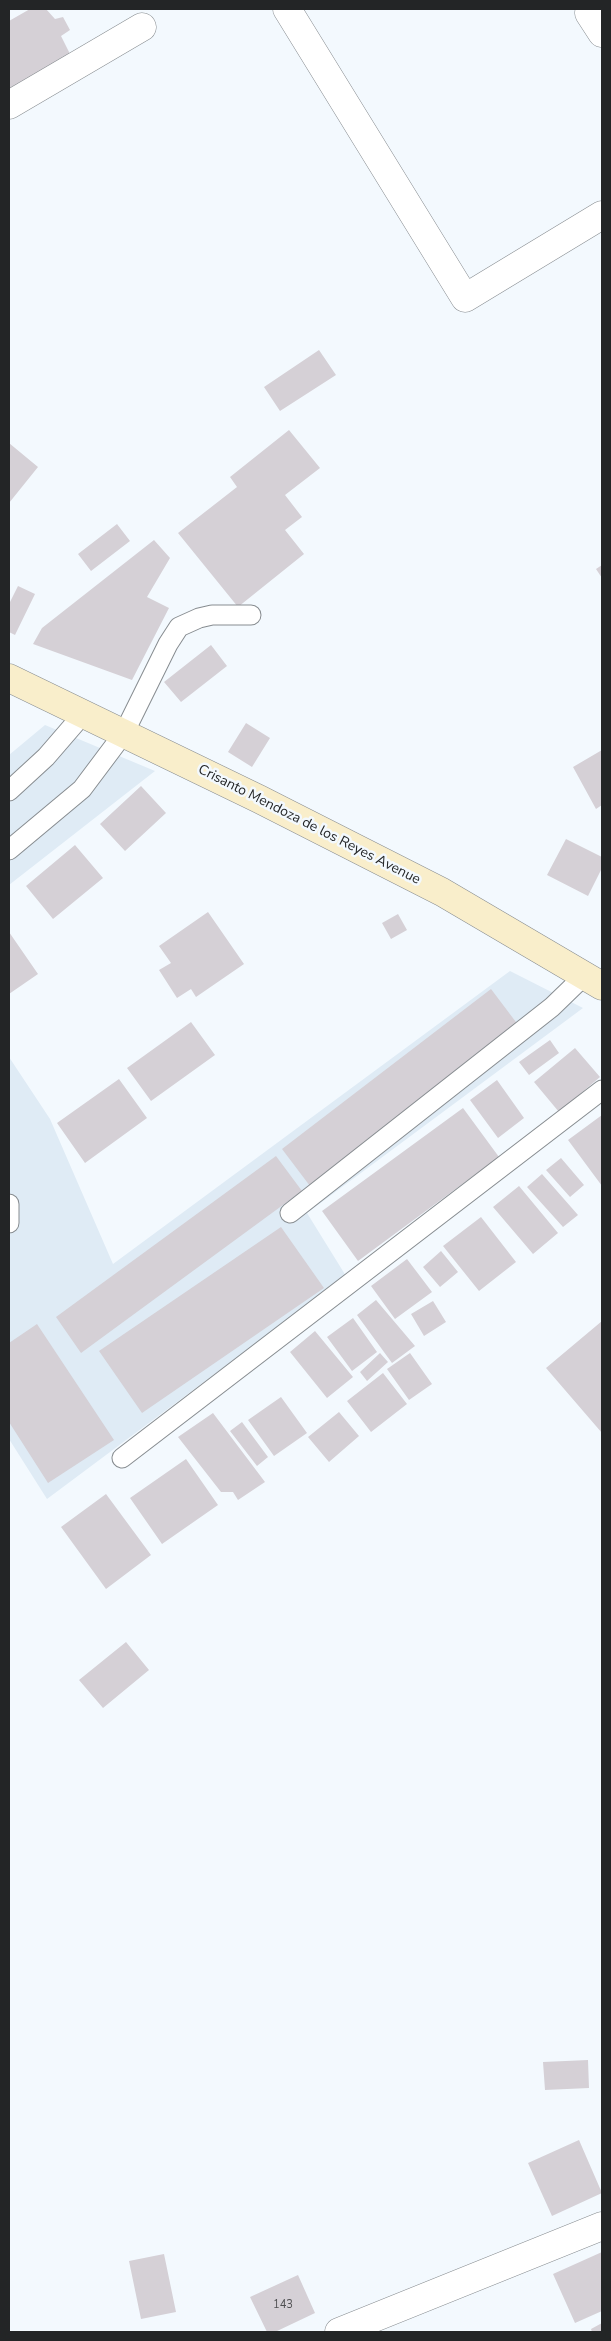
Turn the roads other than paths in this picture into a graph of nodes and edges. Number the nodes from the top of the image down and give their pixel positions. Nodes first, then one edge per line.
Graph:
1 (287, 9) edge
2 (142, 27) dead end
3 (9, 104) edge
4 (602, 215) edge
5 (251, 615) dead end
6 (9, 678) edge
7 (84, 713) junction
8 (124, 733) junction
9 (9, 791) edge
10 (9, 850) edge
11 (593, 981) edge
12 (602, 1090) edge
13 (9, 1204) edge
14 (290, 1213) dead end
15 (9, 1224) edge
16 (122, 1458) dead end
17 (602, 2226) edge
18 (339, 2332) edge

1 - 4 street
2 - 3 street
5 - 8 lane
6 - 7 main road, Crisanto Mendoza de los Reyes Avenue
7 - 8 main road, Crisanto Mendoza de los Reyes Avenue
7 - 9 lane
8 - 10 lane
8 - 11 main road, Crisanto Mendoza de los Reyes Avenue
11 - 14 lane
12 - 16 lane
13 - 15 lane
17 - 18 street

